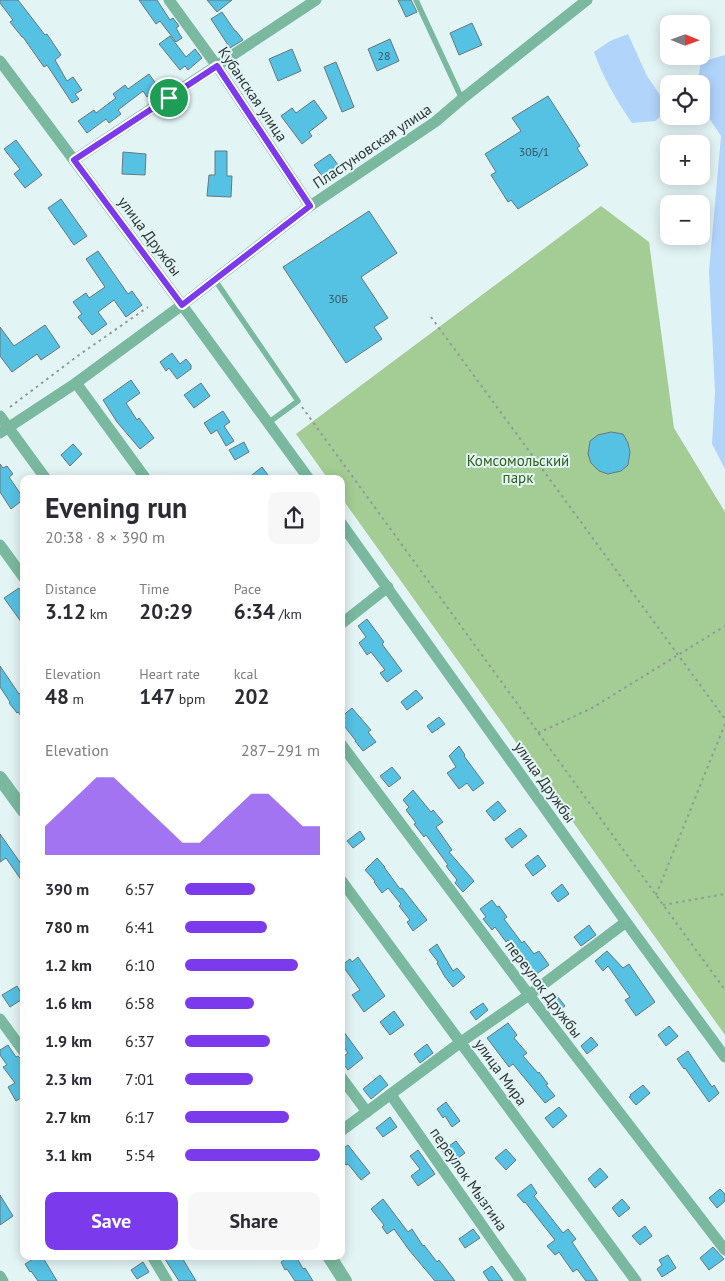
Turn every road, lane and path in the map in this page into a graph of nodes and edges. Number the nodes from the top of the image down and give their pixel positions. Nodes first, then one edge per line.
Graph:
1 (169, 0) edge
2 (316, 0) edge
3 (416, 0) edge
4 (587, 0) edge
5 (0, 61) edge
6 (217, 66) junction
7 (462, 99) junction
8 (74, 160) junction
9 (310, 206) junction
10 (215, 280) junction
11 (182, 305) junction
12 (148, 307) dead end
13 (431, 316) dead end
14 (76, 383) junction
15 (298, 401) junction
16 (10, 407) dead end
17 (0, 416) edge
18 (268, 423) junction
19 (4, 430) edge
20 (43, 475) edge
21 (143, 475) edge
22 (306, 475) edge
23 (345, 528) edge
24 (0, 545) edge
25 (20, 572) edge
26 (388, 587) junction
27 (345, 621) edge
28 (725, 626) edge
29 (679, 654) junction
30 (725, 719) edge
31 (725, 724) edge
32 (538, 733) junction
33 (345, 749) edge
34 (0, 778) edge
35 (20, 806) edge
36 (345, 885) edge
37 (725, 894) edge
38 (656, 895) junction
39 (663, 905) junction
40 (626, 922) junction
41 (725, 990) edge
42 (529, 995) junction
43 (0, 1019) edge
44 (461, 1042) junction
45 (20, 1046) edge
46 (725, 1057) edge
47 (345, 1082) edge
48 (391, 1095) junction
49 (367, 1112) junction
50 (345, 1128) edge
51 (725, 1250) edge
52 (154, 1260) edge
53 (332, 1260) edge
54 (0, 1276) edge
55 (3, 1281) edge
56 (167, 1281) edge
57 (345, 1281) edge
58 (521, 1281) edge
59 (636, 1281) edge

1 - 6 street, Кубанская улица
2 - 6 street
3 - 7 lane
4 - 7 street, Пластуновская улица
5 - 8 street, улица Дружбы
6 - 8 street
6 - 9 street, Кубанская улица
7 - 9 street, Пластуновская улица
8 - 11 street, улица Дружбы
9 - 10 street, Пластуновская улица
10 - 11 street, Пластуновская улица
10 - 15 lane
11 - 14 street, Пластуновская улица
11 - 18 street, улица Дружбы
12 - 16 path
13 - 29 path
14 - 19 street, Пластуновская улица
14 - 21 street
15 - 18 lane
15 - 32 path
17 - 19 street
18 - 22 street, улица Дружбы
19 - 20 street
23 - 26 street, улица Дружбы
24 - 25 street
26 - 27 street
26 - 40 street, улица Дружбы
28 - 29 path
29 - 30 path
29 - 32 path
31 - 38 path
32 - 38 path
33 - 42 street, переулок Дружбы
34 - 35 street
36 - 44 street, улица Мира
37 - 39 path
38 - 39 path
39 - 41 path
40 - 42 street
40 - 46 street, улица Дружбы
42 - 44 street
42 - 51 street, переулок Дружбы
43 - 45 street
44 - 48 street
44 - 59 street, улица Мира
47 - 49 street
48 - 49 street
48 - 58 street, переулок Мызгина
49 - 50 street
52 - 56 street
53 - 57 street
54 - 55 street

